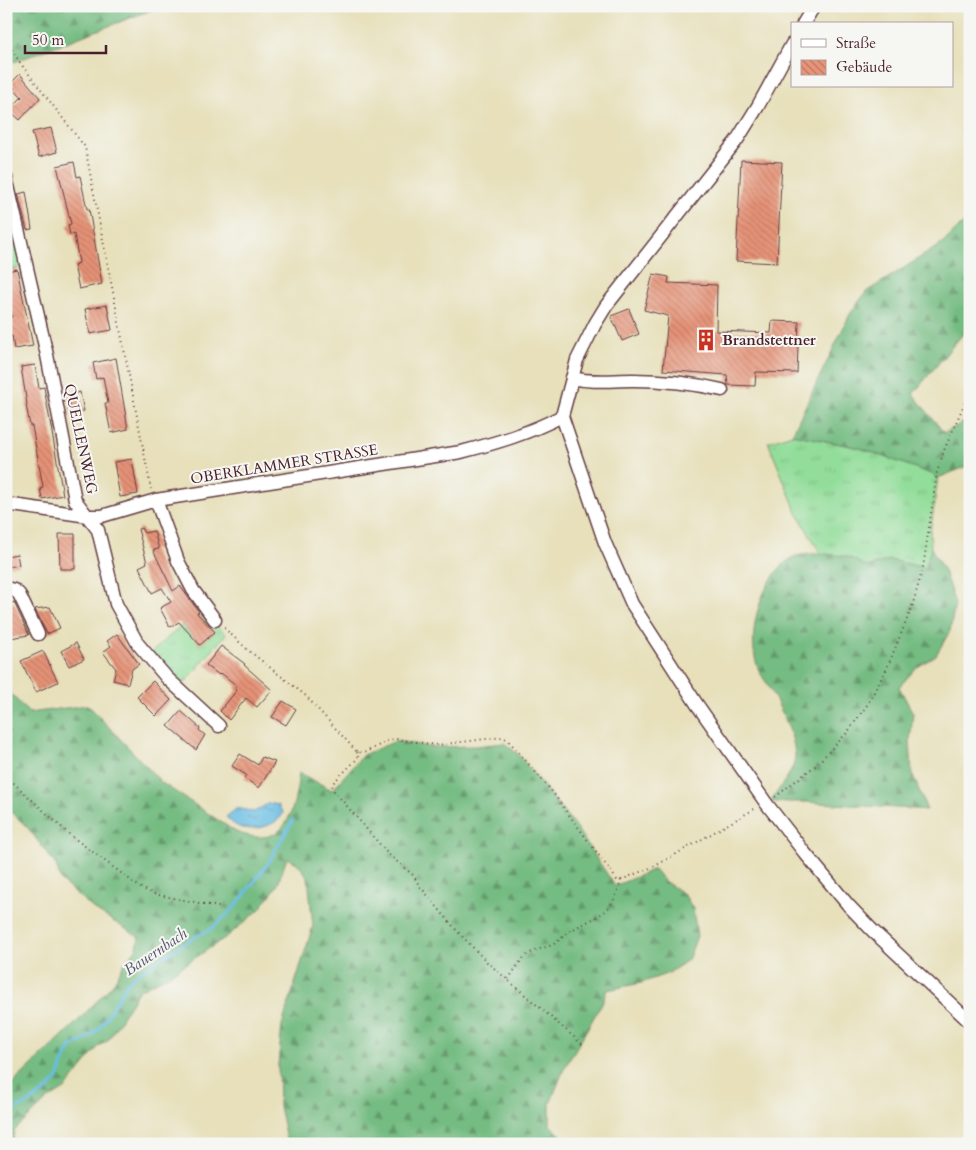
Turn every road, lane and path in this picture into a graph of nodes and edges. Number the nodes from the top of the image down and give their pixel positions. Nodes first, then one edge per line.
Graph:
1 (814, 6) edge
2 (804, 22) edge
3 (6, 41) edge
4 (791, 46) edge
5 (6, 177) edge
6 (572, 378) junction
7 (722, 390) dead end
8 (970, 391) edge
9 (562, 416) junction
10 (156, 500) junction
11 (6, 504) edge
12 (88, 516) junction
13 (6, 588) edge
14 (215, 620) joint
15 (38, 634) dead end
16 (219, 726) dead end
17 (357, 752) junction
18 (6, 776) edge
19 (766, 802) junction
20 (621, 880) junction
21 (219, 907) dead end
22 (508, 980) junction
23 (970, 1022) edge
24 (582, 1044) dead end

1 - 2 street
3 - 10 path
4 - 6 street
5 - 12 street, QUELLENWEG
6 - 7 street
6 - 9 street
8 - 19 path
9 - 10 street, OBERKLAMMER STRASSE
9 - 19 street
10 - 12 street, OBERKLAMMER STRASSE
10 - 14 street
11 - 12 street, OBERKLAMMER STRASSE
12 - 16 street, QUELLENWEG
13 - 15 street
14 - 17 path
17 - 20 path
17 - 22 path
18 - 21 path
19 - 20 path
19 - 23 street
20 - 22 path
22 - 24 path

